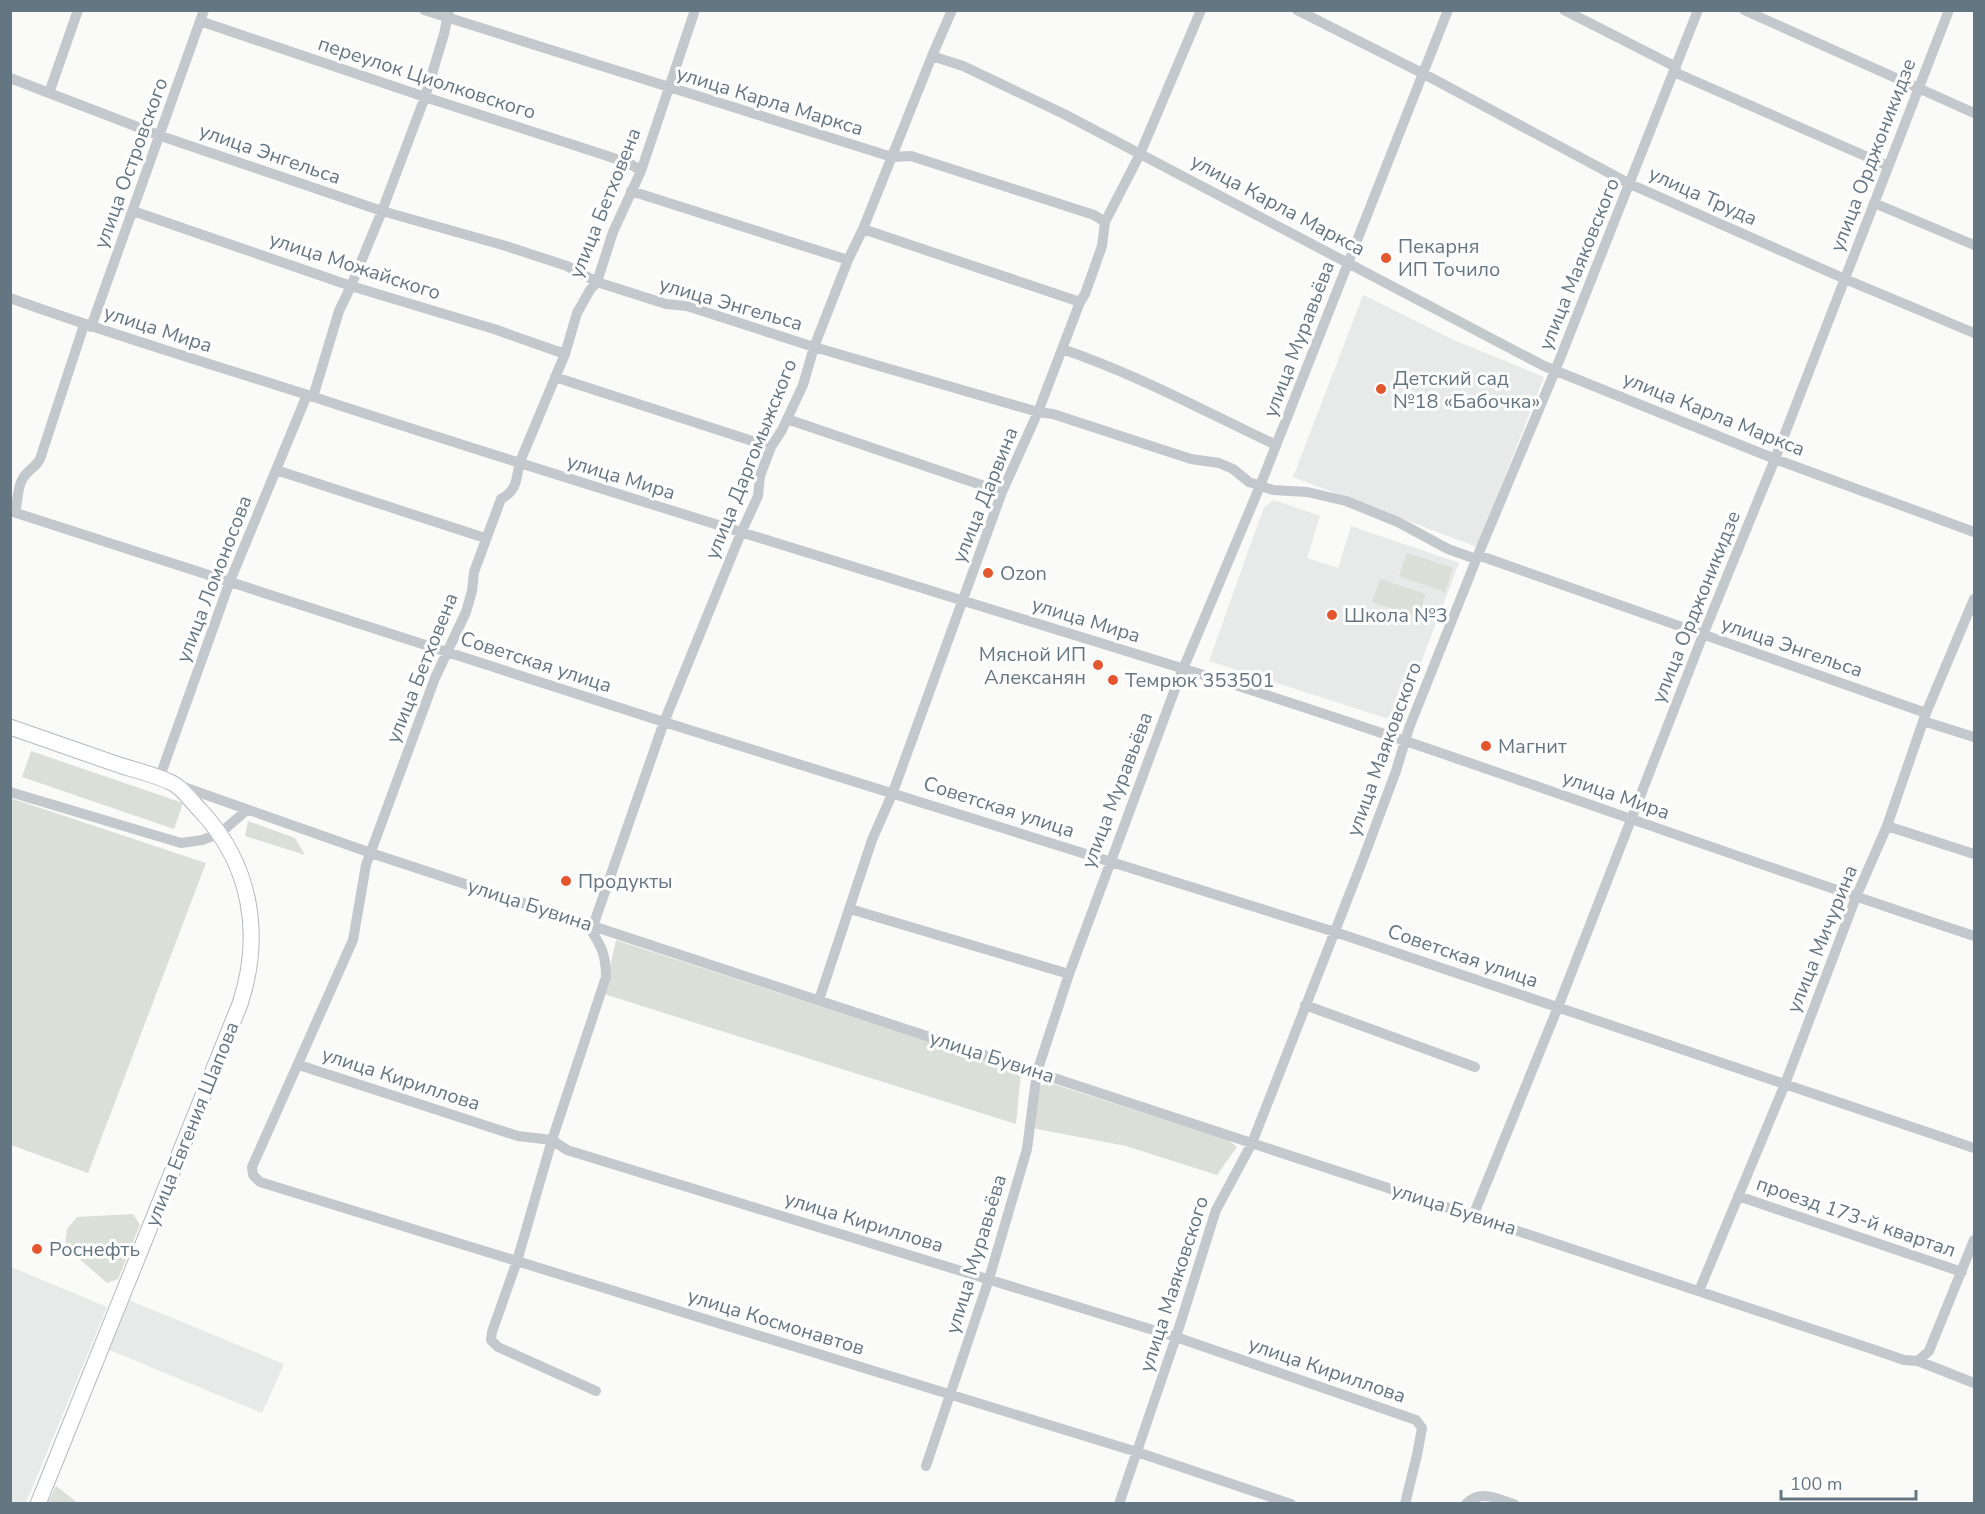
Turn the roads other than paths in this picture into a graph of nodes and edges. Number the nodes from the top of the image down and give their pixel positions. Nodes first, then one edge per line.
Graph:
1 (78, 10) edge
2 (424, 10) edge
3 (695, 10) edge
4 (952, 10) edge
5 (1201, 10) edge
6 (1297, 10) edge
7 (1448, 10) edge
8 (1564, 10) edge
9 (1698, 10) edge
10 (1744, 10) edge
11 (1949, 10) edge
12 (447, 14) edge
13 (202, 16) edge
14 (932, 56) junction
15 (1675, 70) junction
16 (1424, 74) junction
17 (10, 78) edge
18 (1918, 87) junction
19 (669, 88) junction
20 (49, 93) junction
21 (425, 97) junction
22 (1974, 113) edge
23 (161, 136) junction
24 (1140, 154) junction
25 (892, 157) junction
26 (1888, 166) junction
27 (641, 171) junction
28 (1630, 184) junction
29 (631, 191) junction
30 (1874, 202) junction
31 (134, 210) junction
32 (382, 210) junction
33 (1105, 222) junction
34 (863, 229) junction
35 (1974, 245) edge
36 (848, 260) junction
37 (1348, 262) junction
38 (1845, 279) junction
39 (597, 282) junction
40 (351, 286) junction
41 (10, 298) edge
42 (1080, 302) junction
43 (88, 326) junction
44 (1974, 333) edge
45 (814, 347) junction
46 (1062, 349) junction
47 (566, 354) junction
48 (1556, 371) junction
49 (555, 377) junction
50 (310, 396) junction
51 (1038, 412) junction
52 (787, 419) junction
53 (1276, 446) junction
54 (771, 447) junction
55 (1775, 459) junction
56 (519, 464) junction
57 (276, 470) junction
58 (1260, 486) junction
59 (1002, 492) junction
60 (13, 512) edge
61 (741, 532) junction
62 (1974, 532) edge
63 (485, 537) junction
64 (1477, 557) junction
65 (230, 581) junction
66 (1974, 599) edge
67 (962, 601) junction
68 (1702, 635) junction
69 (447, 653) junction
70 (1184, 669) junction
71 (1925, 717) junction
72 (664, 722) junction
73 (10, 727) edge
74 (1974, 737) edge
75 (1406, 740) junction
76 (159, 779) junction
77 (176, 784) junction
78 (10, 792) edge
79 (893, 792) junction
80 (247, 810) junction
81 (1632, 819) junction
82 (1887, 826) junction
83 (219, 834) junction
84 (370, 853) junction
85 (1974, 854) edge
86 (1110, 861) junction
87 (1856, 897) junction
88 (850, 909) junction
89 (590, 925) junction
90 (1335, 932) junction
91 (1974, 936) edge
92 (1069, 974) junction
93 (819, 1000) junction
94 (1305, 1005) junction
95 (1558, 1007) junction
96 (299, 1065) junction
97 (1475, 1067) dead end
98 (1037, 1072) junction
99 (1785, 1083) junction
100 (552, 1140) junction
101 (1252, 1143) junction
102 (1974, 1148) edge
103 (253, 1175) joint
104 (1738, 1196) junction
105 (1473, 1216) junction
106 (1974, 1240) edge
107 (517, 1261) junction
108 (1962, 1272) junction
109 (989, 1279) junction
110 (1699, 1291) junction
111 (1176, 1337) junction
112 (1918, 1361) junction
113 (1974, 1383) edge
114 (596, 1391) dead end
115 (950, 1395) junction
116 (1137, 1452) junction
117 (926, 1466) dead end
118 (38, 1503) edge
119 (1119, 1503) edge
120 (1291, 1503) edge
121 (1405, 1503) edge
122 (1466, 1503) edge
123 (1514, 1503) edge

1 - 20 street
2 - 12 street, улица Карла Маркса
3 - 19 street, улица Бетховена
4 - 14 street, улица Даргомыжского
5 - 24 street, улица Дарвина
6 - 16 street, улица Труда
7 - 16 street, улица Муравьёва
8 - 15 street
9 - 15 street, улица Маяковского
10 - 18 street
11 - 18 street, улица Орджоникидзе
12 - 19 street, улица Карла Маркса
12 - 21 street, улица Ломоносова
13 - 21 street, переулок Циолковского
13 - 23 street, улица Островского
14 - 24 street, улица Карла Маркса
14 - 25 street, улица Даргомыжского
15 - 26 street
15 - 28 street, улица Маяковского
16 - 28 street, улица Труда
16 - 37 street, улица Муравьёва
17 - 20 street, улица Энгельса
18 - 22 street
18 - 26 street, улица Орджоникидзе
19 - 25 street, улица Карла Маркса
19 - 27 street, улица Бетховена
20 - 23 street, улица Энгельса
21 - 27 street, переулок Циолковского
21 - 32 street, улица Ломоносова
23 - 31 street, улица Островского
23 - 32 street, улица Энгельса
24 - 33 street, улица Дарвина
24 - 37 street, улица Карла Маркса
25 - 33 street, улица Карла Маркса
25 - 34 street, улица Даргомыжского
26 - 30 street, улица Орджоникидзе
27 - 29 street, улица Бетховена
28 - 38 street, улица Труда
28 - 48 street, улица Маяковского
29 - 36 street
29 - 39 street, улица Бетховена
30 - 35 street
30 - 38 street, улица Орджоникидзе
31 - 40 street, улица Можайского
31 - 43 street, улица Островского
32 - 39 street, улица Энгельса
32 - 40 street, улица Ломоносова
33 - 42 street, улица Дарвина
34 - 36 street, улица Даргомыжского
34 - 42 street
36 - 45 street, улица Даргомыжского
37 - 48 street, улица Карла Маркса
37 - 53 street, улица Муравьёва
38 - 44 street, улица Труда
38 - 55 street, улица Орджоникидзе
39 - 45 street, улица Энгельса
39 - 47 street, улица Бетховена
40 - 47 street, улица Можайского
40 - 50 street, улица Ломоносова
41 - 43 street, улица Мира
42 - 46 street, улица Дарвина
43 - 50 street, улица Мира
43 - 60 street, улица Островского
45 - 51 street, улица Энгельса
45 - 52 street, улица Даргомыжского
46 - 51 street, улица Дарвина
46 - 53 street
47 - 49 street, улица Бетховена
48 - 55 street, улица Карла Маркса
48 - 64 street, улица Маяковского
49 - 54 street
49 - 56 street, улица Бетховена
50 - 56 street, улица Мира
50 - 57 street, улица Ломоносова
51 - 58 street, улица Энгельса
51 - 59 street, улица Дарвина
52 - 54 street, улица Даргомыжского
52 - 59 street
53 - 58 street, улица Муравьёва
54 - 61 street, улица Даргомыжского
55 - 62 street, улица Карла Маркса
55 - 68 street, улица Орджоникидзе
56 - 61 street, улица Мира
56 - 63 street, улица Бетховена
57 - 63 street
57 - 65 street, улица Ломоносова
58 - 64 street, улица Энгельса
58 - 70 street, улица Муравьёва
59 - 67 street, улица Дарвина
60 - 65 street, Советская улица
61 - 67 street, улица Мира
61 - 72 street, улица Даргомыжского
63 - 69 street, улица Бетховена
64 - 68 street, улица Энгельса
64 - 75 street, улица Маяковского
65 - 69 street, Советская улица
65 - 76 street, улица Ломоносова
66 - 71 street, улица Мичурина
67 - 70 street, улица Мира
67 - 79 street, улица Дарвина
68 - 71 street, улица Энгельса
68 - 81 street, улица Орджоникидзе
69 - 72 street, Советская улица
69 - 84 street, улица Бетховена
70 - 75 street, улица Мира
70 - 86 street, улица Муравьёва
71 - 74 street, улица Энгельса
71 - 82 street, улица Мичурина
72 - 79 street, Советская улица
72 - 89 street, улица Даргомыжского
73 - 76 street, улица Бувина
75 - 81 street, улица Мира
75 - 90 street, улица Маяковского
76 - 77 street, улица Бувина
77 - 80 street, улица Бувина
77 - 83 street, улица Евгения Шапова
78 - 83 street
79 - 86 street, Советская улица
79 - 88 street, улица Дарвина
80 - 83 street
80 - 84 street, улица Бувина
81 - 87 street, улица Мира
81 - 95 street, улица Орджоникидзе
82 - 85 street
82 - 87 street, улица Мичурина
83 - 118 street, улица Евгения Шапова
84 - 89 street, улица Бувина
84 - 96 street, улица Бетховена
86 - 90 street, Советская улица
86 - 92 street, улица Муравьёва
87 - 91 street, улица Мира
87 - 99 street, улица Мичурина
88 - 92 street
88 - 93 street, улица Дарвина
89 - 93 street, улица Бувина
89 - 100 street
90 - 94 street, улица Маяковского
90 - 95 street, Советская улица
92 - 98 street, улица Муравьёва
93 - 98 street, улица Бувина
94 - 97 street
94 - 101 street, улица Маяковского
95 - 99 street, Советская улица
95 - 105 street, улица Орджоникидзе
96 - 100 street, улица Кириллова
96 - 103 street, улица Бетховена
98 - 101 street, улица Бувина
98 - 109 street, улица Муравьёва
99 - 102 street, Советская улица
99 - 104 street, улица Мичурина
100 - 107 street
100 - 109 street, улица Кириллова
101 - 105 street, улица Бувина
101 - 111 street, улица Маяковского
103 - 107 street, улица Космонавтов
104 - 108 street, проезд 173-й квартал
104 - 110 street, улица Мичурина
105 - 110 street, улица Бувина
106 - 108 street
107 - 114 street
107 - 115 street, улица Космонавтов
108 - 112 street
109 - 111 street, улица Кириллова
109 - 115 street, улица Муравьёва
110 - 112 street, улица Бувина
111 - 116 street, улица Маяковского
111 - 121 street, улица Кириллова
112 - 113 street, улица Бувина
115 - 116 street, улица Космонавтов
115 - 117 street, улица Муравьёва
116 - 119 street, улица Маяковского
116 - 120 street, улица Космонавтов
122 - 123 street

